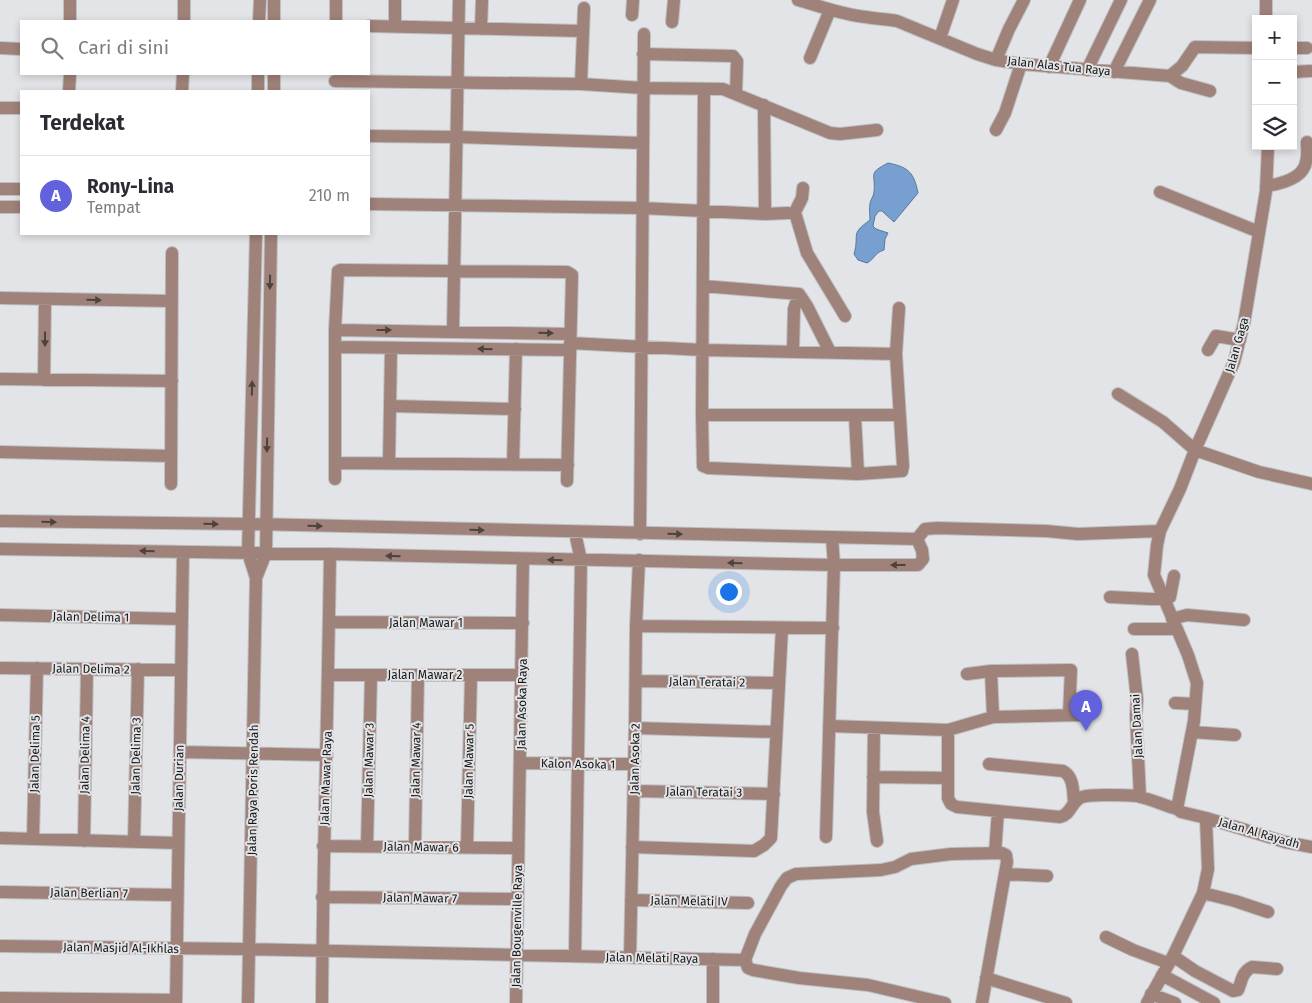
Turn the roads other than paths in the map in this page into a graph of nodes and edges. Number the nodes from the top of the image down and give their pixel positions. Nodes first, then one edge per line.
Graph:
1 (70, 0) edge
2 (184, 0) edge
3 (260, 0) edge
4 (274, 0) edge
5 (336, 0) edge
6 (395, 0) edge
7 (459, 0) edge
8 (482, 0) edge
9 (633, 0) edge
10 (674, 0) edge
11 (953, 0) edge
12 (1024, 0) edge
13 (1080, 0) edge
14 (1121, 0) edge
15 (1150, 0) edge
16 (1266, 0) edge
17 (806, 1) edge
18 (584, 8) dead end
19 (830, 10) junction
20 (632, 15) dead end
21 (1266, 15) edge
22 (70, 20) edge
23 (184, 20) edge
24 (259, 20) edge
25 (274, 20) edge
26 (336, 20) edge
27 (672, 22) dead end
28 (370, 26) edge
29 (395, 27) junction
30 (459, 29) junction
31 (481, 29) junction
32 (583, 31) junction
33 (644, 34) dead end
34 (940, 38) junction
35 (0, 48) edge
36 (1252, 48) edge
37 (1297, 48) edge
38 (1307, 48) dead end
39 (20, 49) edge
40 (643, 54) junction
41 (810, 58) dead end
42 (996, 60) junction
43 (1021, 64) junction
44 (1050, 67) junction
45 (1087, 70) junction
46 (1310, 71) dead end
47 (1114, 72) junction
48 (1297, 72) edge
49 (70, 75) edge
50 (182, 75) edge
51 (258, 75) edge
52 (274, 75) edge
53 (1170, 76) junction
54 (335, 82) edge
55 (458, 82) junction
56 (581, 84) junction
57 (643, 88) junction
58 (704, 88) junction
59 (70, 90) edge
60 (182, 90) edge
61 (258, 90) edge
62 (274, 90) edge
63 (1210, 91) dead end
64 (736, 93) junction
65 (764, 105) junction
66 (0, 108) edge
67 (20, 108) edge
68 (877, 130) dead end
69 (996, 130) dead end
70 (370, 136) edge
71 (457, 137) junction
72 (1307, 142) dead end
73 (642, 143) junction
74 (1268, 150) edge
75 (1266, 186) junction
76 (803, 188) dead end
77 (0, 189) edge
78 (20, 189) edge
79 (1160, 192) dead end
80 (370, 204) edge
81 (456, 205) junction
82 (0, 206) edge
83 (20, 207) edge
84 (642, 208) junction
85 (702, 211) junction
86 (793, 213) junction
87 (765, 214) junction
88 (1259, 232) junction
89 (256, 235) edge
90 (271, 235) edge
91 (172, 253) dead end
92 (454, 270) junction
93 (702, 286) junction
94 (799, 294) junction
95 (0, 298) edge
96 (45, 299) junction
97 (172, 301) junction
98 (899, 308) dead end
99 (845, 316) dead end
100 (335, 330) junction
101 (453, 331) junction
102 (1240, 340) junction
103 (569, 342) junction
104 (640, 346) junction
105 (335, 347) junction
106 (390, 348) junction
107 (516, 349) junction
108 (702, 350) junction
109 (1208, 350) dead end
110 (793, 351) junction
111 (830, 352) junction
112 (896, 354) junction
113 (0, 379) edge
114 (44, 380) junction
115 (172, 381) junction
116 (1118, 394) dead end
117 (390, 406) junction
118 (515, 409) junction
119 (702, 415) junction
120 (899, 415) junction
121 (855, 416) junction
122 (1195, 450) junction
123 (0, 452) edge
124 (171, 456) junction
125 (335, 463) junction
126 (389, 463) junction
127 (513, 464) junction
128 (568, 465) junction
129 (858, 474) junction
130 (335, 479) dead end
131 (567, 482) dead end
132 (171, 484) dead end
133 (1312, 484) edge
134 (0, 521) edge
135 (249, 524) junction
136 (266, 525) junction
137 (1160, 531) junction
138 (575, 533) junction
139 (640, 534) junction
140 (832, 538) junction
141 (917, 539) junction
142 (0, 549) edge
143 (183, 552) junction
144 (248, 553) junction
145 (266, 553) junction
146 (330, 554) junction
147 (523, 559) junction
148 (581, 560) junction
149 (639, 560) junction
150 (834, 565) junction
151 (1174, 576) dead end
152 (256, 578) junction
153 (1110, 597) dead end
154 (1163, 599) junction
155 (0, 615) edge
156 (182, 619) junction
157 (1244, 620) dead end
158 (330, 622) junction
159 (523, 623) junction
160 (1174, 624) junction
161 (636, 626) junction
162 (782, 628) junction
163 (833, 628) junction
164 (1134, 629) dead end
165 (1132, 654) dead end
166 (0, 668) edge
167 (37, 668) junction
168 (87, 669) junction
169 (138, 669) junction
170 (181, 670) junction
171 (991, 671) junction
172 (967, 674) dead end
173 (328, 675) junction
174 (371, 675) junction
175 (418, 675) junction
176 (471, 675) junction
177 (522, 676) junction
178 (636, 681) junction
179 (779, 684) junction
180 (1175, 703) dead end
181 (1195, 704) junction
182 (1069, 715) junction
183 (1082, 715) dead end
184 (993, 717) junction
185 (829, 726) junction
186 (635, 728) junction
187 (874, 728) junction
188 (948, 730) junction
189 (776, 732) junction
190 (1192, 732) junction
191 (1235, 735) dead end
192 (180, 752) junction
193 (254, 754) junction
194 (327, 755) junction
195 (521, 763) junction
196 (578, 764) junction
197 (634, 764) junction
198 (989, 764) dead end
199 (873, 777) junction
200 (947, 778) junction
201 (634, 791) junction
202 (774, 794) junction
203 (1140, 797) junction
204 (1074, 803) junction
205 (1178, 809) junction
206 (998, 811) junction
207 (1206, 818) junction
208 (826, 836) dead end
209 (0, 838) edge
210 (33, 839) junction
211 (84, 840) junction
212 (877, 841) dead end
213 (134, 842) junction
214 (178, 843) junction
215 (324, 846) junction
216 (367, 846) junction
217 (414, 846) junction
218 (632, 847) junction
219 (1312, 847) edge
220 (467, 848) junction
221 (518, 848) junction
222 (998, 853) junction
223 (1005, 874) junction
224 (1048, 876) dead end
225 (0, 892) edge
226 (1203, 893) junction
227 (177, 895) junction
228 (322, 897) junction
229 (518, 899) junction
230 (631, 900) junction
231 (748, 903) dead end
232 (1268, 912) dead end
233 (1106, 937) dead end
234 (0, 946) edge
235 (177, 948) junction
236 (246, 949) junction
237 (322, 951) junction
238 (517, 955) junction
239 (575, 956) junction
240 (630, 958) junction
241 (713, 959) junction
242 (745, 960) junction
243 (1171, 960) junction
244 (1277, 969) dead end
245 (1162, 975) junction
246 (986, 978) junction
247 (0, 998) edge
248 (1149, 999) edge
249 (176, 1001) edge
250 (248, 1003) edge
251 (322, 1003) edge
252 (516, 1003) edge
253 (712, 1003) edge
254 (945, 1003) edge
255 (982, 1003) edge
256 (1066, 1003) edge
257 (1175, 1003) edge
258 (1214, 1003) edge

1 - 22 street
2 - 23 street
3 - 24 street
4 - 25 street
5 - 26 street
6 - 29 street
7 - 30 street
8 - 31 street
9 - 20 street
10 - 27 street
11 - 34 street
12 - 42 street
13 - 44 street
14 - 45 street
15 - 47 street
16 - 21 street
17 - 19 street, Jalan Alas Tua Raya
18 - 32 street
19 - 34 street, Jalan Alas Tua Raya
19 - 41 street
28 - 29 street
29 - 30 street
30 - 31 street
30 - 55 street
31 - 32 street
32 - 56 street
33 - 40 street
34 - 42 street, Jalan Alas Tua Raya
35 - 39 street
36 - 53 street
37 - 38 street
40 - 57 street
40 - 64 street
42 - 43 street, Jalan Alas Tua Raya
43 - 44 street, Jalan Alas Tua Raya
43 - 69 street
44 - 45 street, Jalan Alas Tua Raya
45 - 47 street, Jalan Alas Tua Raya
46 - 48 street
47 - 53 street, Jalan Alas Tua Raya
49 - 59 street
50 - 60 street
51 - 61 street
52 - 62 street
53 - 63 street
54 - 55 street
55 - 56 street
55 - 71 street
56 - 57 street
57 - 58 street
57 - 73 street
58 - 64 street
58 - 85 street
64 - 65 street
65 - 68 street
65 - 87 street
66 - 67 street
70 - 71 street
71 - 73 street
71 - 81 street
72 - 75 street
73 - 84 street
74 - 75 street, Jalan Gaga
75 - 88 street, Jalan Gaga
76 - 86 street
77 - 78 street
79 - 88 street
80 - 81 street
81 - 84 street
81 - 92 street
82 - 83 street
84 - 85 street
84 - 104 street
85 - 87 street
85 - 93 street
86 - 87 street
86 - 99 street
88 - 102 street, Jalan Gaga
135 -> 89 street, Jalan Raya Poris Rendah
90 -> 136 street
91 - 97 street
92 - 100 street
92 - 101 street
92 - 103 street
93 - 94 street
93 - 108 street
94 - 110 street
94 - 111 street
95 - 96 street
96 -> 97 street
96 -> 114 street
97 - 115 street
98 - 112 street
100 -> 101 street
100 - 105 street
101 -> 103 street
102 - 109 street
102 - 122 street, Jalan Gaga
103 - 104 street
103 - 107 street
103 - 128 street
104 - 108 street
104 - 139 street
105 - 106 street
105 - 125 street
107 -> 106 street
106 - 117 street
107 - 118 street
108 - 110 street
108 - 119 street
110 - 111 street
111 - 112 street
112 - 120 street
113 - 114 street
114 - 115 street
115 - 124 street
116 - 122 street
117 - 118 street
117 - 126 street
118 - 127 street
119 - 121 street
119 - 129 street
120 - 121 street
120 - 129 street
121 - 129 street
122 - 133 street
122 - 137 street, Jalan Gaga
123 - 124 street
124 - 132 street
125 - 126 street
125 - 130 street
126 - 127 street
127 - 128 street
128 - 131 street
134 -> 135 street
135 - 136 street
135 - 144 street, Jalan Raya Poris Rendah
136 -> 138 street
136 - 145 street
137 - 141 street
137 - 154 street, Jalan Gaga
138 - 139 street
138 - 148 street
139 -> 140 street
140 - 141 street
140 - 150 street
141 -> 150 street
143 -> 142 street
143 - 144 street
143 - 156 street, Jalan Durian
144 - 145 street
144 - 152 street, Jalan Raya Poris Rendah
145 - 146 street
145 - 152 street, Jalan Raya Poris Rendah
147 -> 146 street
146 - 158 street, Jalan Mawar Raya
148 -> 147 street
147 - 159 street, Jalan Asoka Raya
148 - 149 street
148 - 196 street
150 -> 149 street
149 - 161 street, Jalan Asoka 2
150 - 163 street
151 - 154 street
152 - 193 street, Jalan Raya Poris Rendah
153 - 154 street
154 - 160 street, Jalan Gaga
155 - 156 street, Jalan Delima 1
156 - 170 street, Jalan Durian
157 - 160 street
158 - 159 street, Jalan Mawar 1
158 - 173 street, Jalan Mawar Raya
159 - 177 street, Jalan Asoka Raya
160 - 164 street
160 - 181 street, Jalan Gaga
161 - 162 street
161 - 178 street, Jalan Asoka 2
162 - 163 street
162 - 179 street
163 - 185 street
165 - 203 street, Jalan Damai
166 - 167 street, Jalan Delima 2
167 - 168 street, Jalan Delima 2
167 - 210 street, Jalan Delima 5
168 - 169 street, Jalan Delima 2
168 - 211 street, Jalan Delima 4
169 - 170 street, Jalan Delima 2
169 - 213 street, Jalan Delima 3
170 - 192 street, Jalan Durian
171 - 172 street
171 - 182 street
171 - 184 street
173 - 174 street, Jalan Mawar 2
173 - 194 street, Jalan Mawar Raya
174 - 175 street, Jalan Mawar 2
174 - 216 street, Jalan Mawar 3
175 - 176 street, Jalan Mawar 2
175 - 217 street, Jalan Mawar 4
176 - 177 street, Jalan Mawar 2
176 - 220 street, Jalan Mawar 5
177 - 195 street, Jalan Asoka Raya
178 - 179 street, Jalan Teratai 2
178 - 186 street, Jalan Asoka 2
179 - 189 street
180 - 181 street
181 - 190 street, Jalan Gaga
182 - 183 street
182 - 184 street
184 - 188 street
185 - 187 street
185 - 208 street
186 - 189 street
186 - 197 street, Jalan Asoka 2
187 - 188 street
187 - 199 street
188 - 200 street
189 - 202 street
190 - 191 street
190 - 205 street, Jalan Gaga
192 - 193 street
192 - 214 street, Jalan Durian
193 - 194 street
193 - 236 street, Jalan Raya Poris Rendah
194 - 215 street, Jalan Mawar Raya
195 - 196 street, Kalon Asoka 1
195 - 221 street, Jalan Asoka Raya
196 - 197 street, Kalon Asoka 1
196 - 239 street
197 - 201 street, Jalan Asoka 2
198 - 204 street
199 - 200 street
199 - 212 street
200 - 206 street
201 - 202 street, Jalan Teratai 3
201 - 218 street, Jalan Asoka 2
202 - 218 street
203 - 204 street, Jalan Al Rayadh
203 - 205 street, Jalan Al Rayadh
204 - 206 street, Jalan Al Rayadh
205 - 207 street, Jalan Al Rayadh
206 - 222 street
207 - 219 street, Jalan Al Rayadh
207 - 226 street
209 - 210 street
210 - 211 street
211 - 213 street
213 - 214 street
214 - 227 street, Jalan Durian
215 - 216 street, Jalan Mawar 6
215 - 228 street, Jalan Mawar Raya
216 - 217 street, Jalan Mawar 6
217 - 220 street, Jalan Mawar 6
218 - 230 street, Jalan Asoka 2
220 - 221 street, Jalan Mawar 6
221 - 229 street, Jalan Bougenville Raya
222 - 223 street
222 - 242 street
223 - 224 street
223 - 246 street
225 - 227 street, Jalan Berlian 7
226 - 232 street
226 - 243 street
227 - 235 street, Jalan Durian
228 - 229 street, Jalan Mawar 7
228 - 237 street, Jalan Mawar Raya
229 - 238 street, Jalan Bougenville Raya
230 - 231 street, Jalan Melati IV
230 - 240 street, Jalan Asoka 2
233 - 243 street
234 - 235 street, Jalan Masjid Al-Ikhlas
235 - 236 street, Jalan Masjid Al-Ikhlas
235 - 249 street, Jalan Durian
236 - 237 street, Jalan Melati Raya
236 - 250 street, Jalan Raya Poris Rendah
237 - 238 street, Jalan Melati Raya
237 - 251 street, Jalan Mawar Raya
238 - 239 street, Jalan Melati Raya
238 - 252 street, Jalan Bougenville Raya
239 - 240 street, Jalan Melati Raya
240 - 241 street, Jalan Melati Raya
241 - 242 street, Jalan Melati Raya
241 - 253 street
242 - 254 street
243 - 244 street
243 - 245 street
245 - 248 street
245 - 258 street
246 - 255 street
246 - 256 street
247 - 249 street
248 - 257 street

